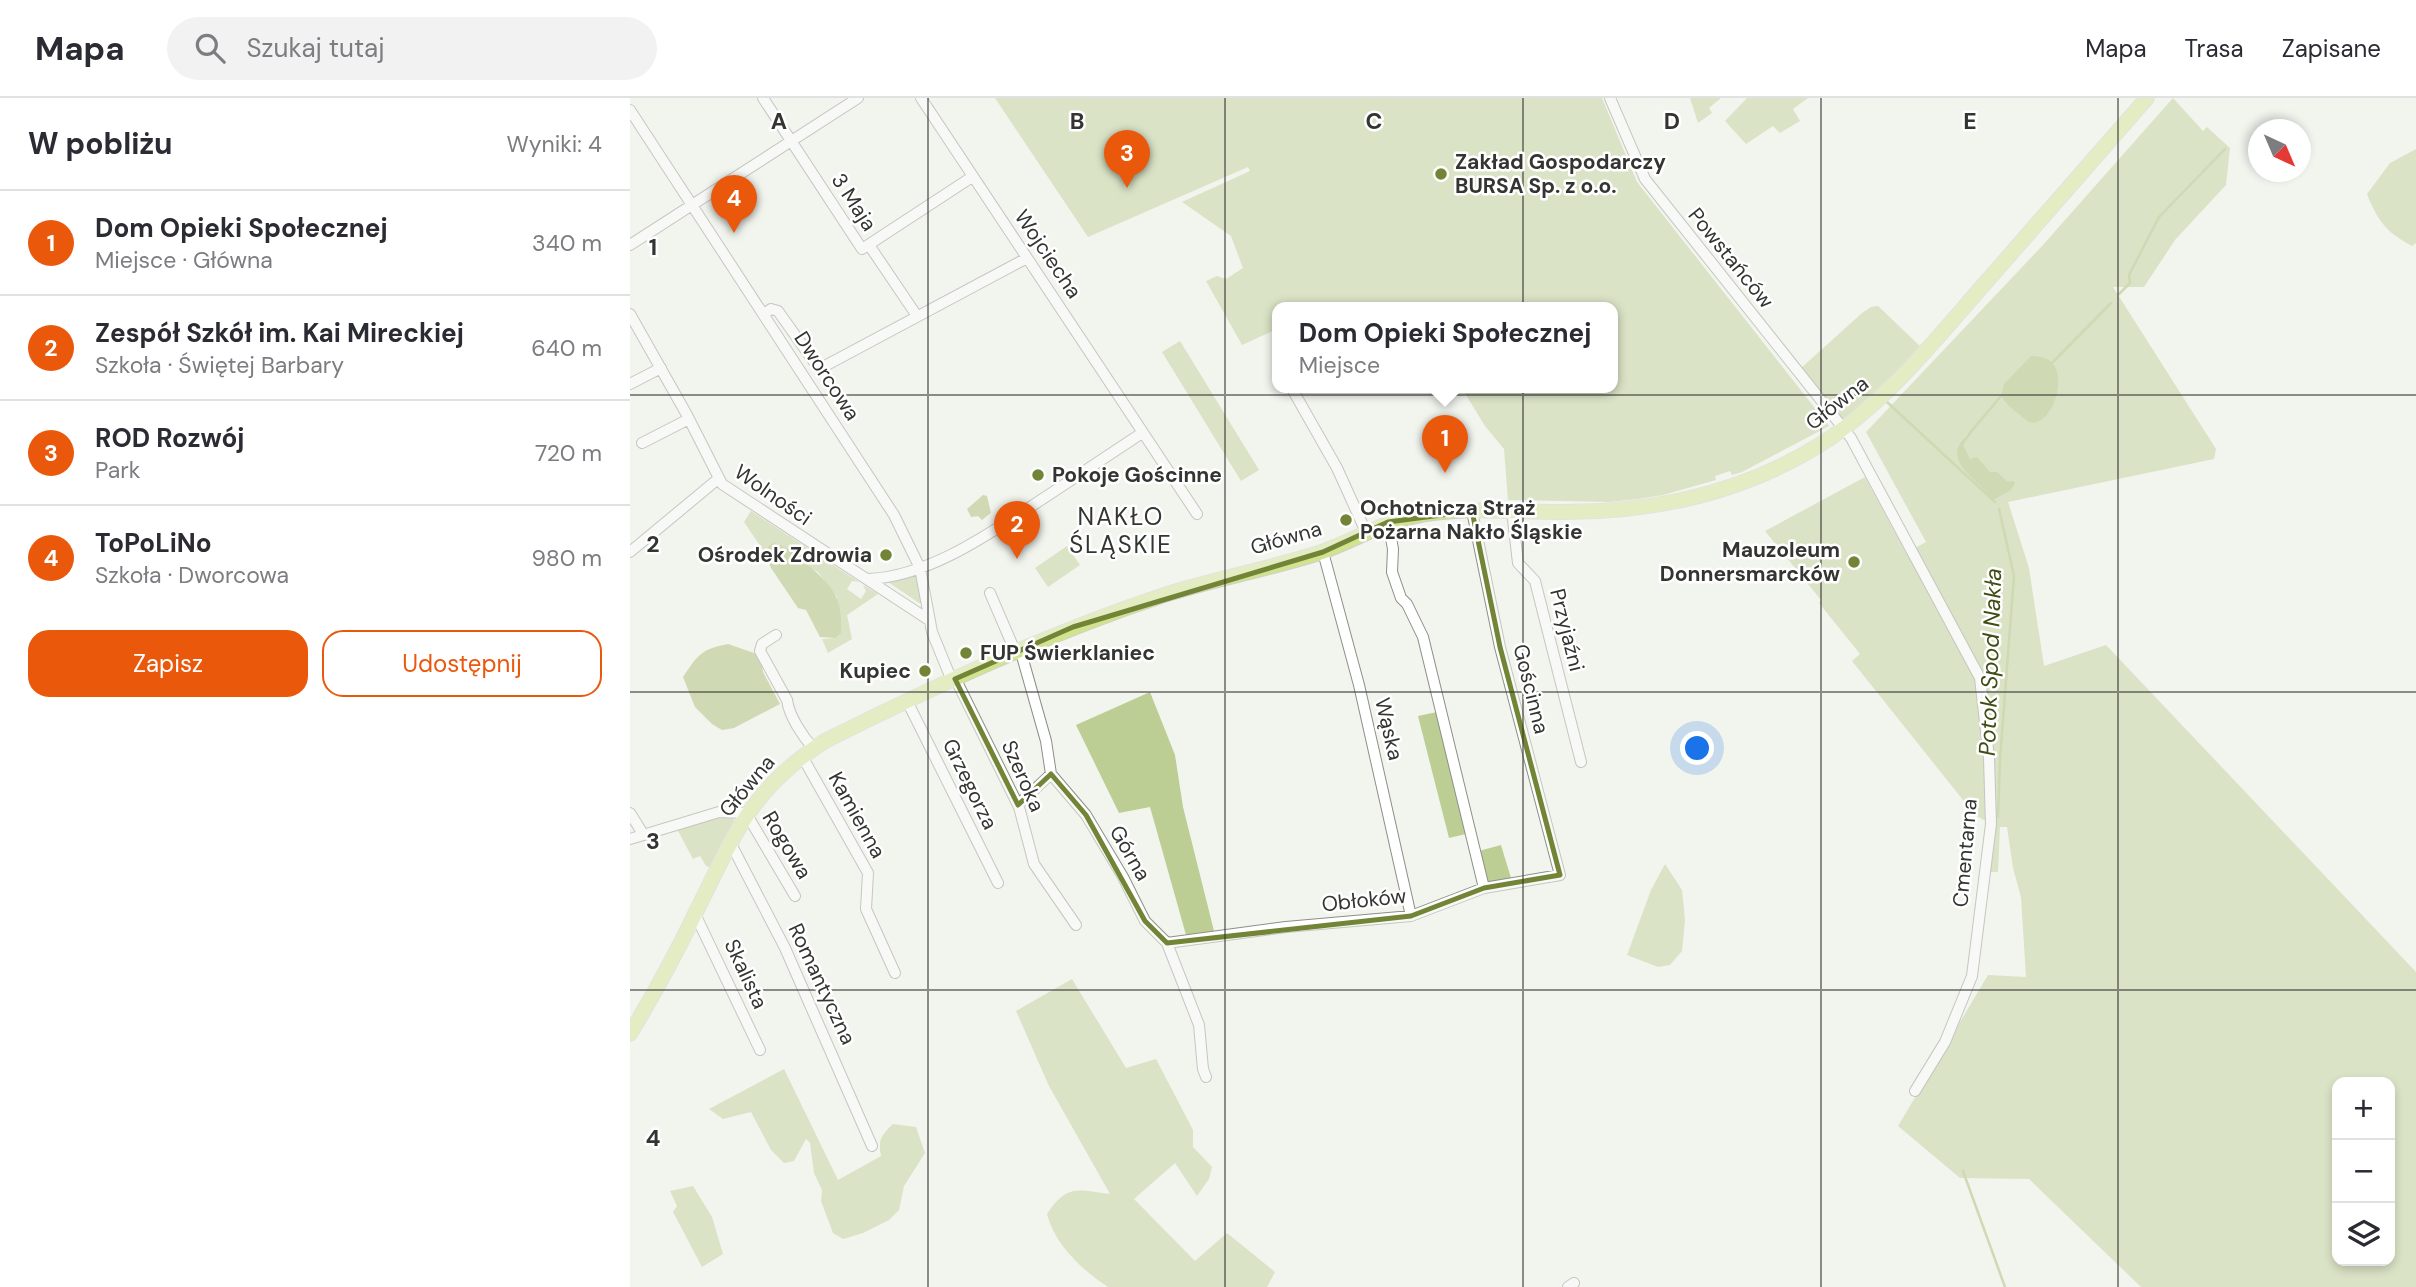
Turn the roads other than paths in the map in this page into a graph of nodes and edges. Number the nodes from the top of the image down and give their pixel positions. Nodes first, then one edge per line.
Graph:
1 (763, 98) edge
2 (858, 98) edge
3 (921, 98) edge
4 (1610, 98) edge
5 (2147, 98) edge
6 (630, 110) edge
7 (791, 140) junction
8 (972, 177) junction
9 (692, 205) junction
10 (630, 245) edge
11 (869, 245) junction
12 (1027, 258) junction
13 (764, 313) junction
14 (630, 314) edge
15 (917, 316) junction
16 (661, 368) junction
17 (630, 384) edge
18 (1294, 393) edge
19 (689, 419) junction
20 (1843, 429) junction
21 (1142, 433) junction
22 (642, 443) dead end
23 (718, 479) junction
24 (1472, 511) junction
25 (1513, 511) junction
26 (1197, 514) dead end
27 (1388, 522) junction
28 (1366, 532) junction
29 (630, 552) edge
30 (1323, 552) junction
31 (920, 568) junction
32 (868, 579) junction
33 (990, 593) dead end
34 (929, 620) junction
35 (776, 635) dead end
36 (1017, 650) junction
37 (955, 679) junction
38 (907, 701) junction
39 (808, 752) junction
40 (1581, 762) dead end
41 (1051, 774) junction
42 (1018, 805) junction
43 (630, 813) edge
44 (746, 813) junction
45 (643, 834) junction
46 (630, 839) edge
47 (730, 842) junction
48 (1560, 875) joint
49 (998, 883) dead end
50 (1484, 888) junction
51 (795, 896) dead end
52 (695, 914) junction
53 (1411, 916) junction
54 (1076, 925) dead end
55 (1167, 943) junction
56 (895, 973) dead end
57 (630, 1034) edge
58 (760, 1050) dead end
59 (1206, 1077) dead end
60 (1915, 1091) dead end
61 (872, 1146) dead end

1 - 7 street, 3 Maja
2 - 7 street
3 - 8 street, Wojciecha
4 - 20 street, Powstańców
5 - 20 main road, Główna
6 - 9 street, Dworcowa
7 - 9 street
7 - 11 street, 3 Maja
8 - 11 street
8 - 12 street, Wojciecha
9 - 10 street
9 - 13 street, Dworcowa
11 - 15 street, 3 Maja
12 - 15 street
12 - 21 street, Wojciecha
13 - 15 street
13 - 31 street, Dworcowa
14 - 16 street, Wolności
16 - 17 street
16 - 19 street, Wolności
18 - 28 street
19 - 22 street
19 - 23 street, Wolności
20 - 25 main road, Główna
20 - 60 street, Cmentarna
21 - 26 street, Wojciecha
21 - 31 street
23 - 29 street
23 - 32 street, Wolności
24 - 25 main road, Główna
24 - 27 main road, Główna
24 - 48 street, Gościnna
25 - 40 street, Przyjaźni
27 - 28 main road, Główna
27 - 50 street
28 - 30 main road, Główna
30 - 36 main road, Główna
30 - 53 street, Wąska
31 - 32 street
31 - 34 street, Dworcowa
32 - 34 street, Wolności
33 - 36 street
34 - 37 street, Dworcowa
35 - 39 street, Kamienna
36 - 37 main road, Główna
36 - 41 street
37 - 38 main road, Główna
37 - 42 street, Szeroka
38 - 39 main road, Główna
38 - 49 street, Grzegorza
39 - 44 main road, Główna
39 - 56 street, Kamienna
41 - 42 street
41 - 55 street, Górna
42 - 54 street, Szeroka
43 - 45 street
44 - 45 street
44 - 47 main road, Główna
44 - 51 street, Rogowa
45 - 46 street
47 - 52 main road, Główna
47 - 61 street, Romantyczna
48 - 50 street, Obłoków
50 - 53 street, Obłoków
52 - 57 main road, Główna
52 - 58 street, Skalista
53 - 55 street, Obłoków
55 - 59 street, Górna

